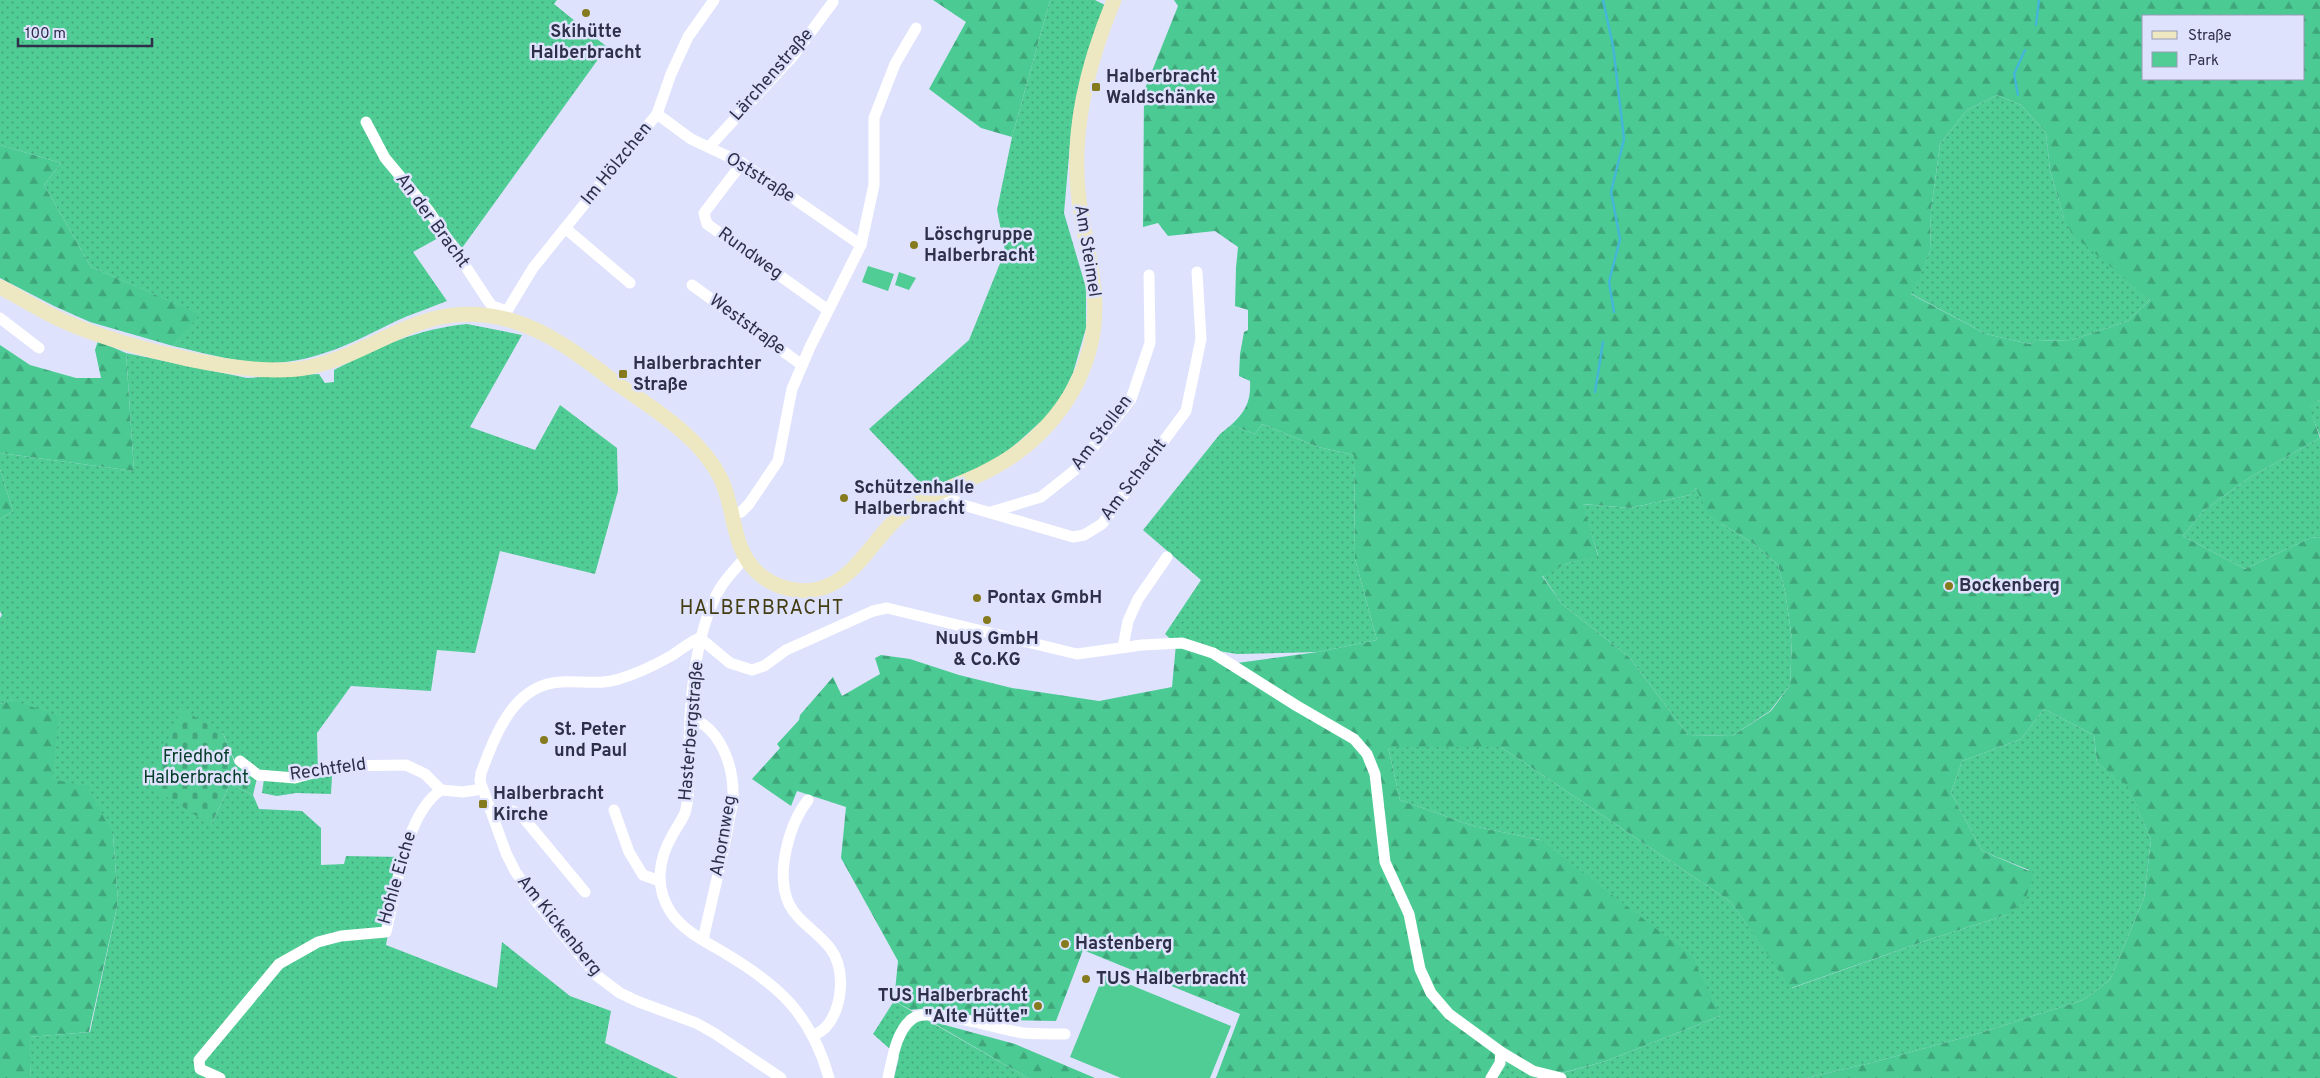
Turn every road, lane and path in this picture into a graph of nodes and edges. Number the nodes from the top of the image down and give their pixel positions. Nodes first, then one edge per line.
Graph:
1 (714, 0) edge
2 (1114, 0) edge
3 (833, 2) dead end
4 (916, 28) dead end
5 (657, 114) junction
6 (366, 122) dead end
7 (709, 147) junction
8 (742, 164) junction
9 (565, 228) junction
10 (861, 245) junction
11 (1198, 272) dead end
12 (1149, 275) dead end
13 (630, 283) dead end
14 (692, 285) dead end
15 (1, 290) edge
16 (828, 310) junction
17 (507, 315) junction
18 (0, 318) edge
19 (39, 348) dead end
20 (802, 365) junction
21 (944, 489) junction
22 (991, 512) junction
23 (731, 514) junction
24 (1167, 557) dead end
25 (745, 558) junction
26 (700, 638) junction
27 (1123, 647) junction
28 (690, 718) junction
29 (240, 762) dead end
30 (482, 789) junction
31 (441, 790) junction
32 (808, 800) dead end
33 (614, 810) dead end
34 (494, 816) junction
35 (660, 880) junction
36 (585, 892) dead end
37 (703, 940) junction
38 (1065, 1034) dead end
39 (814, 1036) junction
40 (1500, 1052) junction
41 (220, 1078) edge
42 (781, 1078) edge
43 (829, 1078) edge
44 (888, 1078) edge
45 (1491, 1078) edge
46 (1561, 1078) edge

1 - 5 street, Im Hölzchen
2 - 21 main road, Am Steimel
3 - 7 street, Lärchenstraße
4 - 10 street
5 - 7 street, Oststraße
5 - 9 street, Im Hölzchen
6 - 17 street, An der Bracht
7 - 8 street, Oststraße
8 - 10 street, Oststraße
8 - 16 street, Rundweg
9 - 13 street
9 - 17 street, Im Hölzchen
10 - 16 street
11 - 22 street, Am Schacht
12 - 22 street, Am Stollen
14 - 20 street, Weststraße
15 - 17 main road
16 - 20 street
17 - 23 main road
18 - 19 street
20 - 23 street
21 - 22 street, Am Schacht
21 - 25 main road, Am Steimel
23 - 25 main road
24 - 27 street
25 - 26 street, Hasterbergstraße
26 - 27 street
26 - 28 street, Hasterbergstraße
26 - 30 street
27 - 40 street
28 - 35 street, Hasterbergstraße
28 - 37 street, Ahornweg
29 - 31 street, Rechtfeld
30 - 31 street
30 - 34 street, Am Kickenberg
31 - 41 street, Hohle Eiche
32 - 39 street
33 - 35 street
34 - 36 street
34 - 42 street, Am Kickenberg
35 - 37 street, Hasterbergstraße
37 - 39 street, Hasterbergstraße
38 - 44 street
39 - 43 street, Hasterbergstraße
40 - 45 street
40 - 46 street

